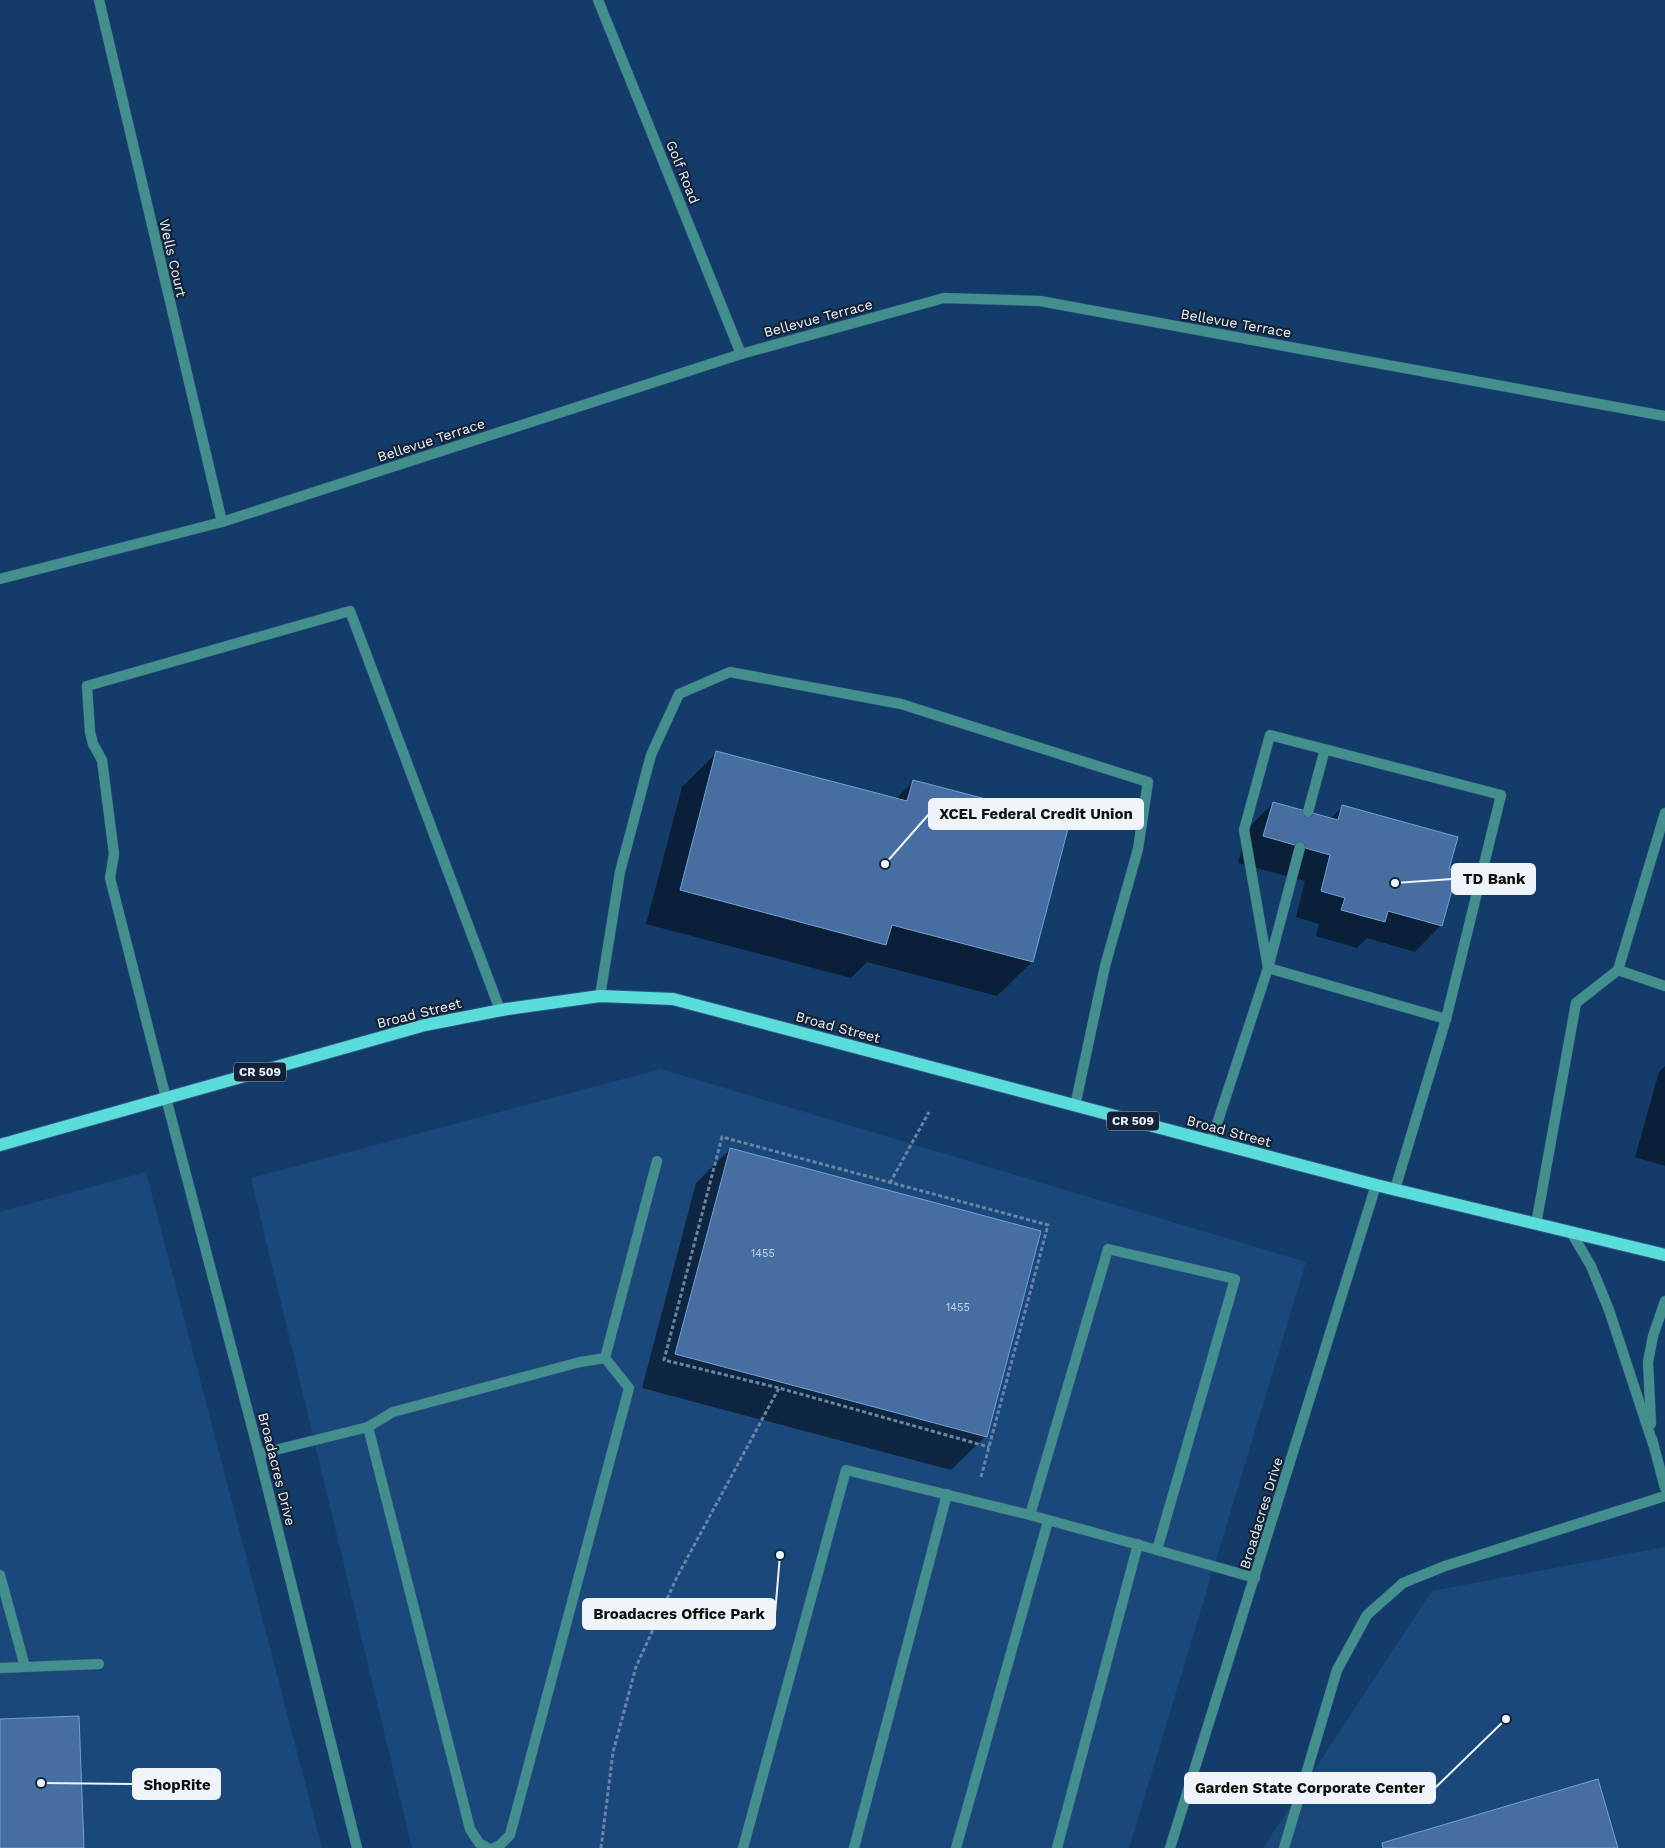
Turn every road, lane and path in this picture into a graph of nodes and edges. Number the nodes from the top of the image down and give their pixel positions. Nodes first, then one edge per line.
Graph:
1 (99, 0) edge
2 (598, 0) edge
3 (742, 354) junction
4 (1665, 416) edge
5 (222, 522) junction
6 (0, 579) edge
7 (1325, 749) junction
8 (1308, 812) dead end
9 (1665, 813) edge
10 (1300, 847) dead end
11 (1268, 968) junction
12 (1618, 970) junction
13 (1665, 986) edge
14 (600, 996) junction
15 (500, 1010) junction
16 (1446, 1019) junction
17 (166, 1098) junction
18 (1075, 1106) junction
19 (929, 1112) dead end
20 (1212, 1142) junction
21 (0, 1145) edge
22 (657, 1161) dead end
23 (890, 1182) junction
24 (1376, 1185) junction
25 (1395, 1190) junction
26 (1536, 1224) junction
27 (1571, 1232) junction
28 (1665, 1255) edge
29 (1665, 1300) edge
30 (605, 1358) junction
31 (779, 1388) junction
32 (368, 1427) junction
33 (1653, 1444) junction
34 (989, 1447) junction
35 (259, 1454) junction
36 (1665, 1488) edge
37 (947, 1494) junction
38 (1665, 1496) edge
39 (974, 1502) junction
40 (1030, 1515) junction
41 (1048, 1521) junction
42 (1138, 1544) junction
43 (1157, 1550) junction
44 (0, 1574) edge
45 (1255, 1578) junction
46 (99, 1664) dead end
47 (25, 1667) junction
48 (0, 1668) edge
49 (357, 1848) edge
50 (488, 1848) edge
51 (494, 1848) edge
52 (600, 1848) edge
53 (743, 1848) edge
54 (854, 1848) edge
55 (956, 1848) edge
56 (1057, 1848) edge
57 (1170, 1848) edge
58 (1284, 1848) edge

1 - 5 street, Wells Court
2 - 3 street, Golf Road
3 - 4 street, Bellevue Terrace
3 - 5 street, Bellevue Terrace
5 - 6 street, Bellevue Terrace
7 - 8 street
7 - 11 street
7 - 16 street
9 - 12 street
10 - 11 street
11 - 16 street
11 - 20 street
12 - 13 street
12 - 26 street
14 - 15 main road, Broad Street / CR 509
14 - 18 main road, Broad Street / CR 509
14 - 18 street
15 - 17 main road, Broad Street / CR 509
15 - 17 street, Broadacres Drive
16 - 25 street
17 - 21 main road, Broad Street / CR 509
17 - 35 street, Broadacres Drive
18 - 20 main road, Broad Street / CR 509
19 - 23 path
20 - 24 main road, Broad Street / CR 509
22 - 30 street
23 - 31 path
23 - 34 path
24 - 25 main road, Broad Street / CR 509
24 - 45 street, Broadacres Drive
25 - 26 main road, Broad Street / CR 509
26 - 27 main road, Broad Street / CR 509
27 - 28 main road, Broad Street / CR 509
27 - 33 street
29 - 33 street
30 - 32 street
30 - 51 street
31 - 34 path
31 - 52 path
32 - 35 street
32 - 50 street
33 - 36 street
34 - 39 path
35 - 49 street, Broadacres Drive
37 - 39 street
37 - 53 street
37 - 54 street
38 - 58 street
39 - 40 street
40 - 41 street
40 - 43 street
41 - 42 street
41 - 55 street
42 - 43 street
42 - 56 street
43 - 45 street
44 - 47 street
45 - 57 street, Broadacres Drive
46 - 47 street
47 - 48 street

